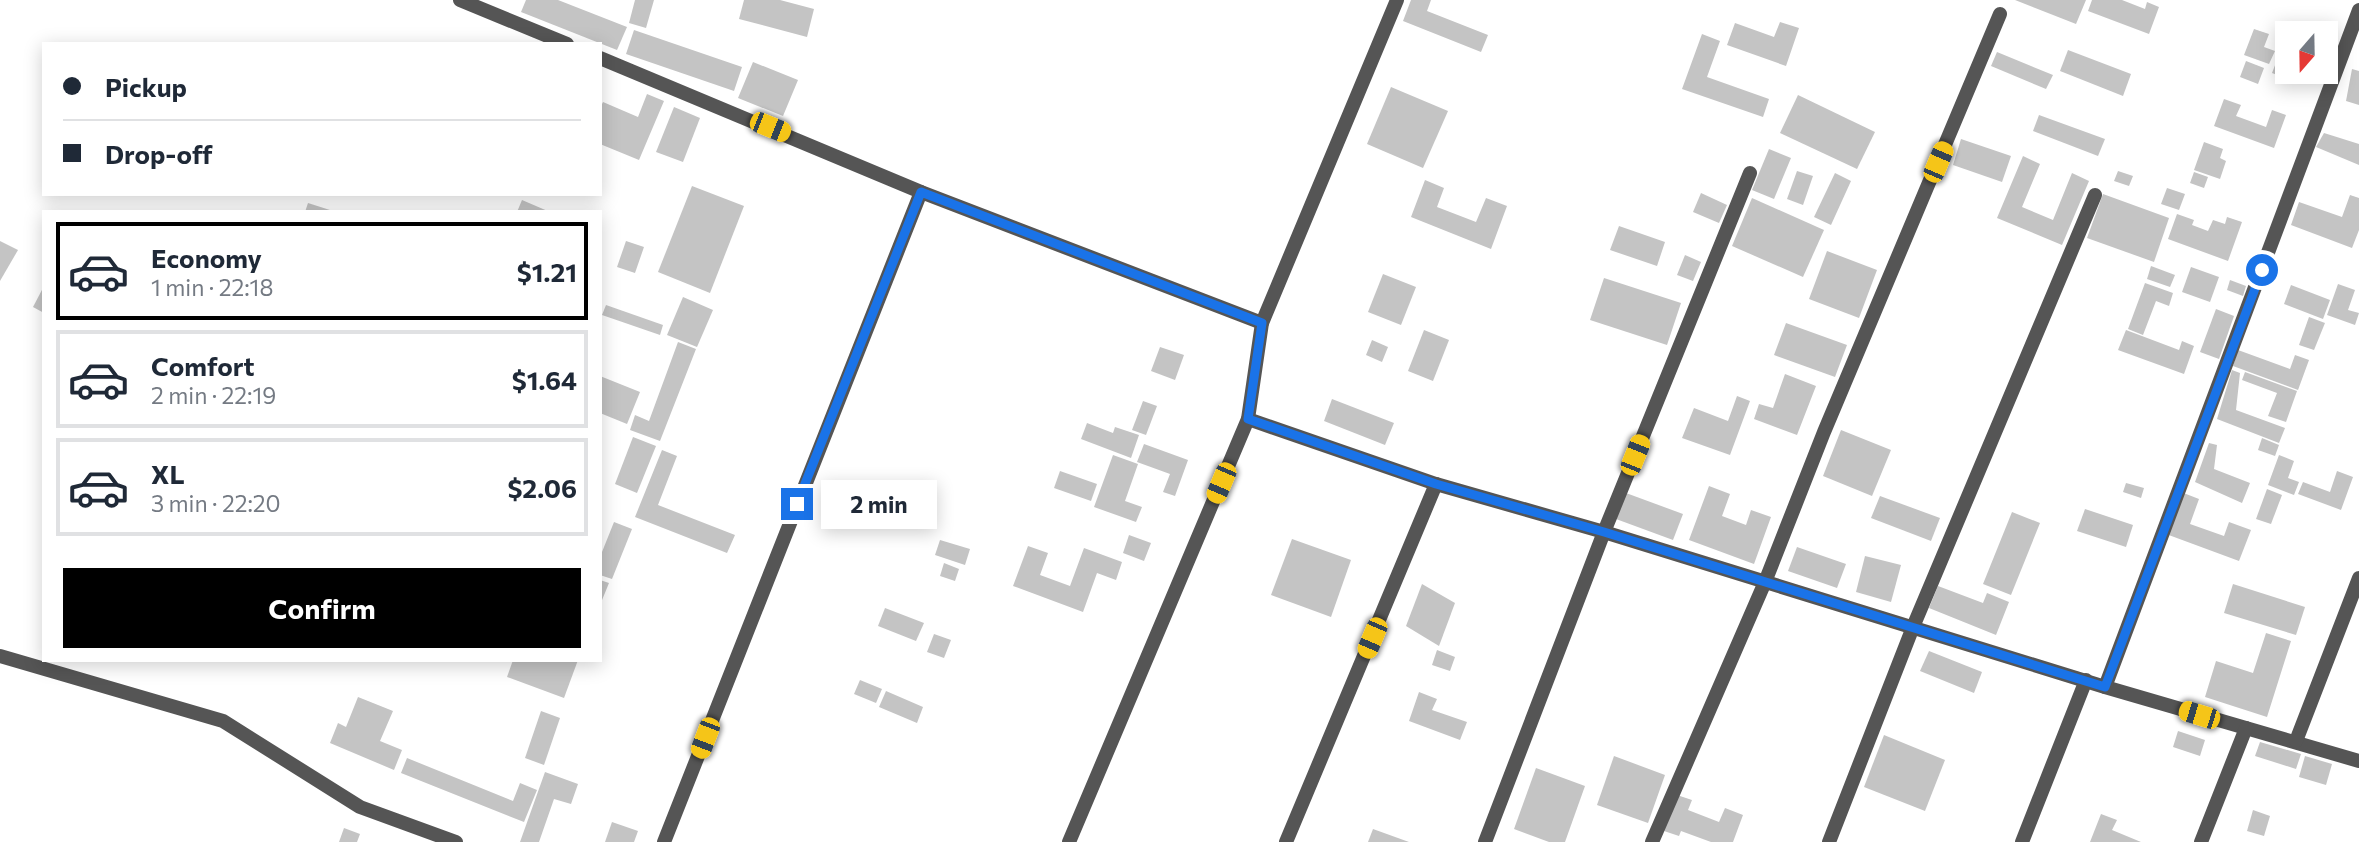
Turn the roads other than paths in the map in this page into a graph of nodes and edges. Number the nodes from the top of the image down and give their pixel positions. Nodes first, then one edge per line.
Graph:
1 (460, 0) edge
2 (1397, 0) edge
3 (2359, 10) edge
4 (2000, 14) dead end
5 (562, 42) edge
6 (602, 59) edge
7 (1750, 173) dead end
8 (921, 192) junction
9 (2095, 195) dead end
10 (1262, 323) junction
11 (1248, 419) junction
12 (1436, 484) junction
13 (1604, 532) junction
14 (2359, 578) edge
15 (1765, 582) junction
16 (1913, 627) junction
17 (0, 656) edge
18 (2086, 680) junction
19 (2105, 687) junction
20 (2246, 729) junction
21 (2296, 741) junction
22 (2359, 761) edge
23 (456, 842) edge
24 (664, 842) edge
25 (1069, 842) edge
26 (1286, 842) edge
27 (1485, 842) edge
28 (1652, 842) edge
29 (1829, 842) edge
30 (2022, 842) edge
31 (2201, 842) edge

1 - 5 street
2 - 10 street
3 - 19 street
4 - 15 street
6 - 8 street
7 - 13 street
8 - 10 street
8 - 24 street
9 - 16 street
10 - 11 street
11 - 12 street
11 - 25 street
12 - 13 street
12 - 26 street
13 - 15 street
13 - 27 street
14 - 21 street
15 - 16 street
15 - 28 street
16 - 18 street
16 - 29 street
17 - 23 street
18 - 19 street
18 - 30 street
19 - 20 street
20 - 21 street
20 - 31 street
21 - 22 street

